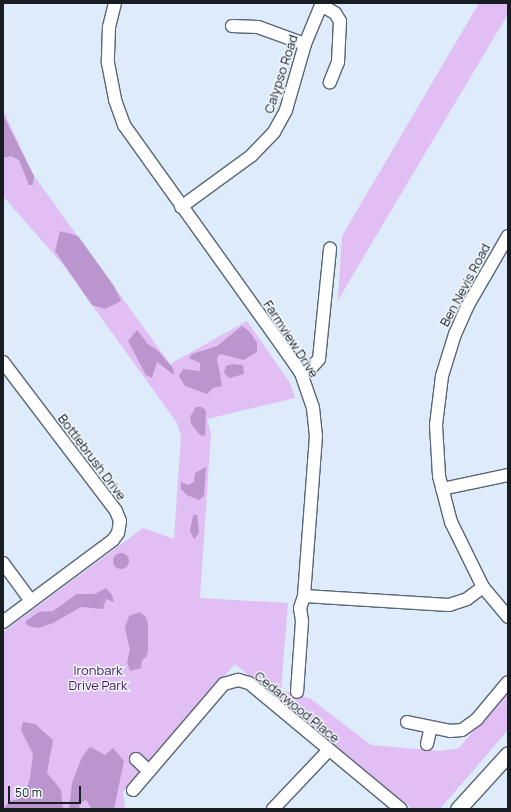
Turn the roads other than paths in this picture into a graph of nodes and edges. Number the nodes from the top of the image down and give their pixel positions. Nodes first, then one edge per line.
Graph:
1 (115, 3) edge
2 (322, 4) edge
3 (232, 26) dead end
4 (305, 44) junction
5 (330, 82) dead end
6 (181, 207) junction
7 (508, 236) edge
8 (330, 249) dead end
9 (3, 362) edge
10 (300, 373) junction
11 (508, 475) edge
12 (442, 489) junction
13 (3, 563) edge
14 (483, 587) junction
15 (304, 596) junction
16 (31, 601) junction
17 (508, 617) edge
18 (3, 622) edge
19 (508, 682) edge
20 (297, 692) dead end
21 (407, 722) dead end
22 (431, 727) junction
23 (427, 744) dead end
24 (329, 750) junction
25 (508, 754) edge
26 (136, 759) dead end
27 (149, 770) junction
28 (133, 790) dead end
29 (273, 809) edge
30 (401, 809) edge
31 (458, 809) edge

1 - 6 street, Farmview Drive
2 - 4 street, Calypso Road
2 - 5 street
3 - 4 street
4 - 6 street, Calypso Road
6 - 10 street, Farmview Drive
7 - 12 street, Ben Nevis Road
8 - 10 street
9 - 16 street, Bottlebrush Drive
10 - 15 street, Farmview Drive
11 - 12 street
12 - 14 street, Ben Nevis Road
13 - 16 street
14 - 15 street
14 - 17 street, Ben Nevis Road
15 - 20 street, Farmview Drive
16 - 18 street, Bottlebrush Drive
19 - 22 street
21 - 22 street
22 - 23 street
24 - 27 street, Cedarwood Place
24 - 29 street
24 - 30 street, Cedarwood Place
25 - 31 street
26 - 27 street
27 - 28 street, Cedarwood Place

